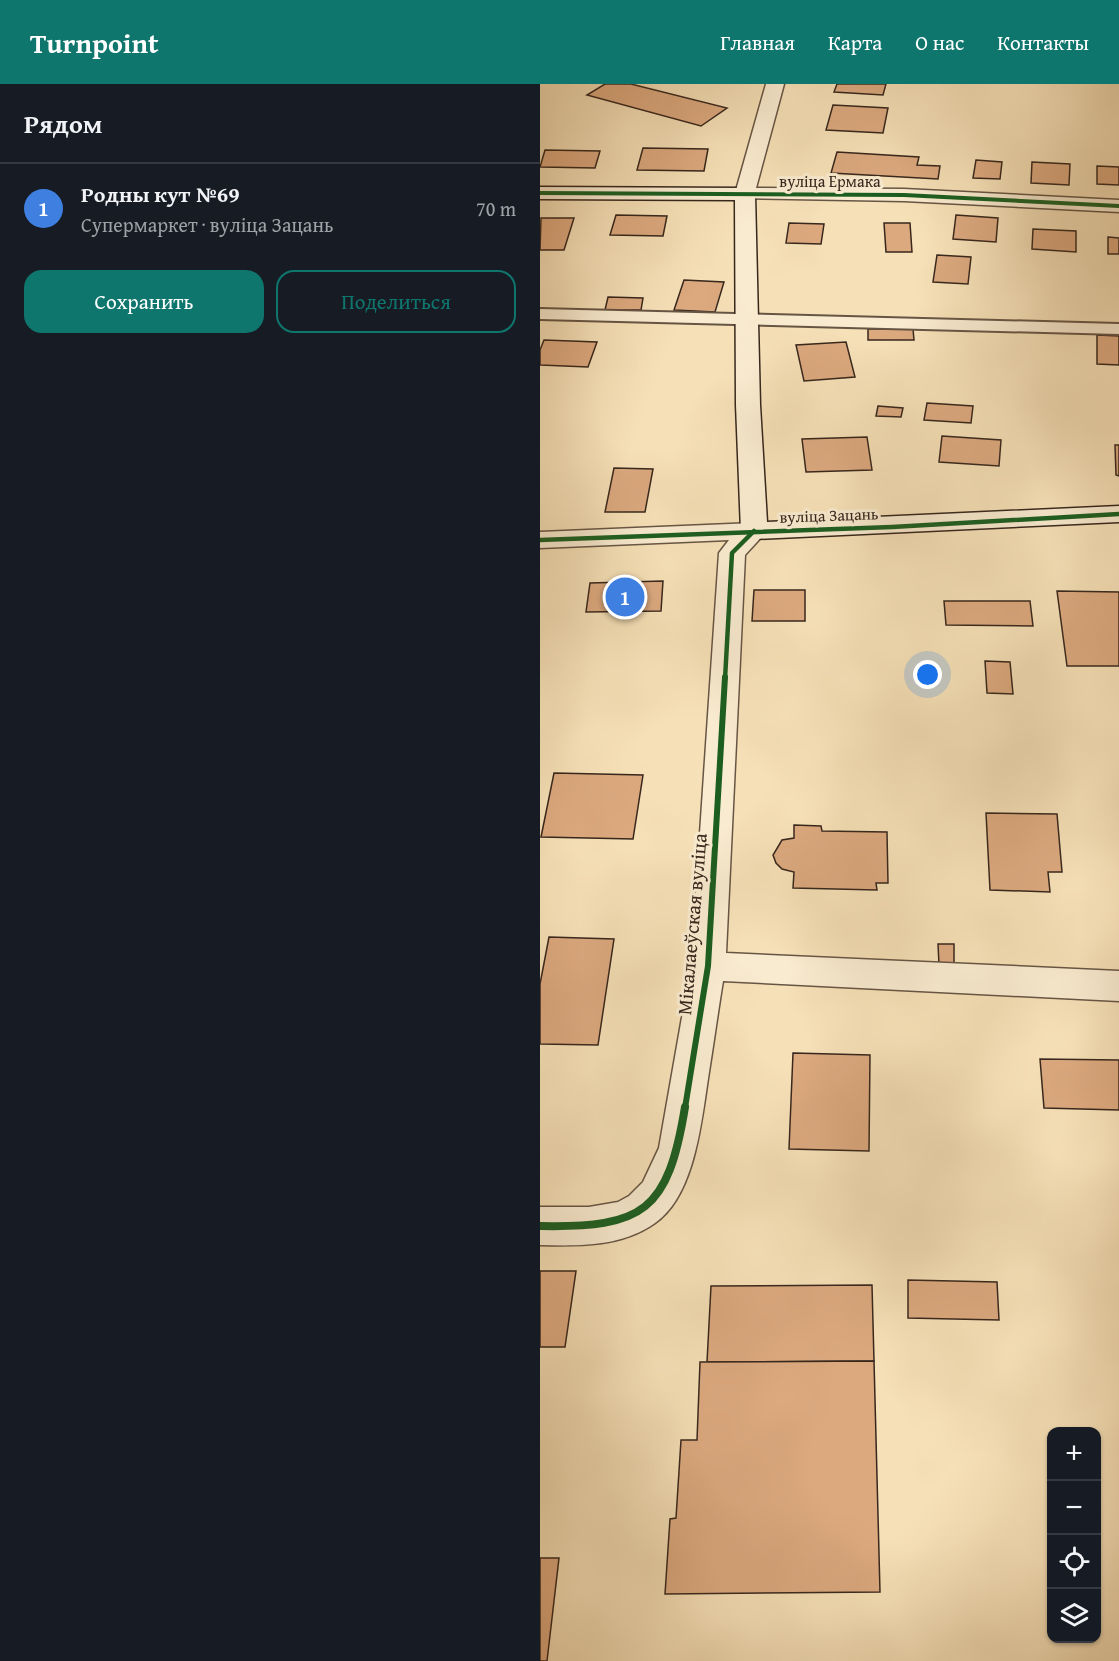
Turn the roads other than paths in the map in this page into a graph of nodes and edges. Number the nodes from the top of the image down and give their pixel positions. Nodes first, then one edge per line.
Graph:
1 (775, 84) edge
2 (540, 193) edge
3 (745, 194) junction
4 (1119, 206) edge
5 (540, 314) edge
6 (748, 319) junction
7 (1119, 329) edge
8 (1119, 514) edge
9 (754, 531) junction
10 (540, 540) edge
11 (708, 966) junction
12 (1119, 986) edge
13 (540, 1226) edge

1 - 3 street
2 - 3 street, вуліца Ермака
3 - 4 street, вуліца Ермака
3 - 6 street
5 - 6 lane
6 - 7 lane
6 - 9 street
8 - 9 street, вуліца Зацань
9 - 10 street, вуліца Зацань
9 - 11 street, Мікалаеўская вуліца
11 - 12 street, Мікалаеўская вуліца
11 - 13 street, Мікалаеўская вуліца

